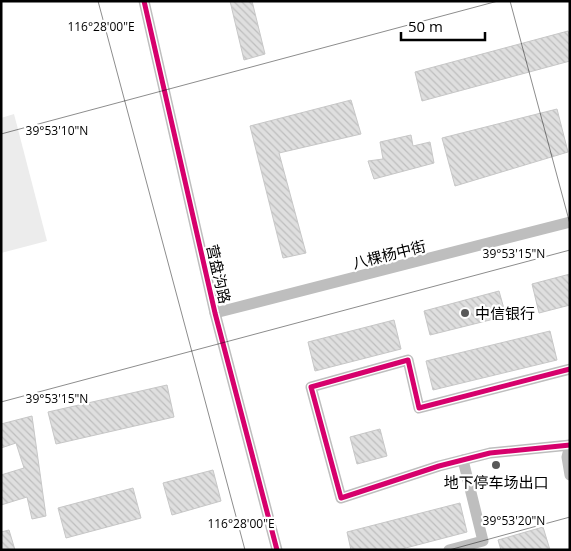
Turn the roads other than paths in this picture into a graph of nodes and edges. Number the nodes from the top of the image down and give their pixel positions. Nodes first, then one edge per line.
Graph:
1 (144, 1) edge
2 (570, 222) edge
3 (215, 313) junction
4 (570, 369) edge
5 (566, 445) edge
6 (517, 458) dead end
7 (463, 460) junction
8 (570, 475) edge
9 (484, 545) edge
10 (277, 550) edge
11 (449, 550) edge

1 - 3 street, 营盘沟路
2 - 3 street, 八棵杨中街
3 - 10 street, 营盘沟路
4 - 7 street
5 - 6 street
5 - 7 street
5 - 8 street
7 - 9 street
9 - 11 street

